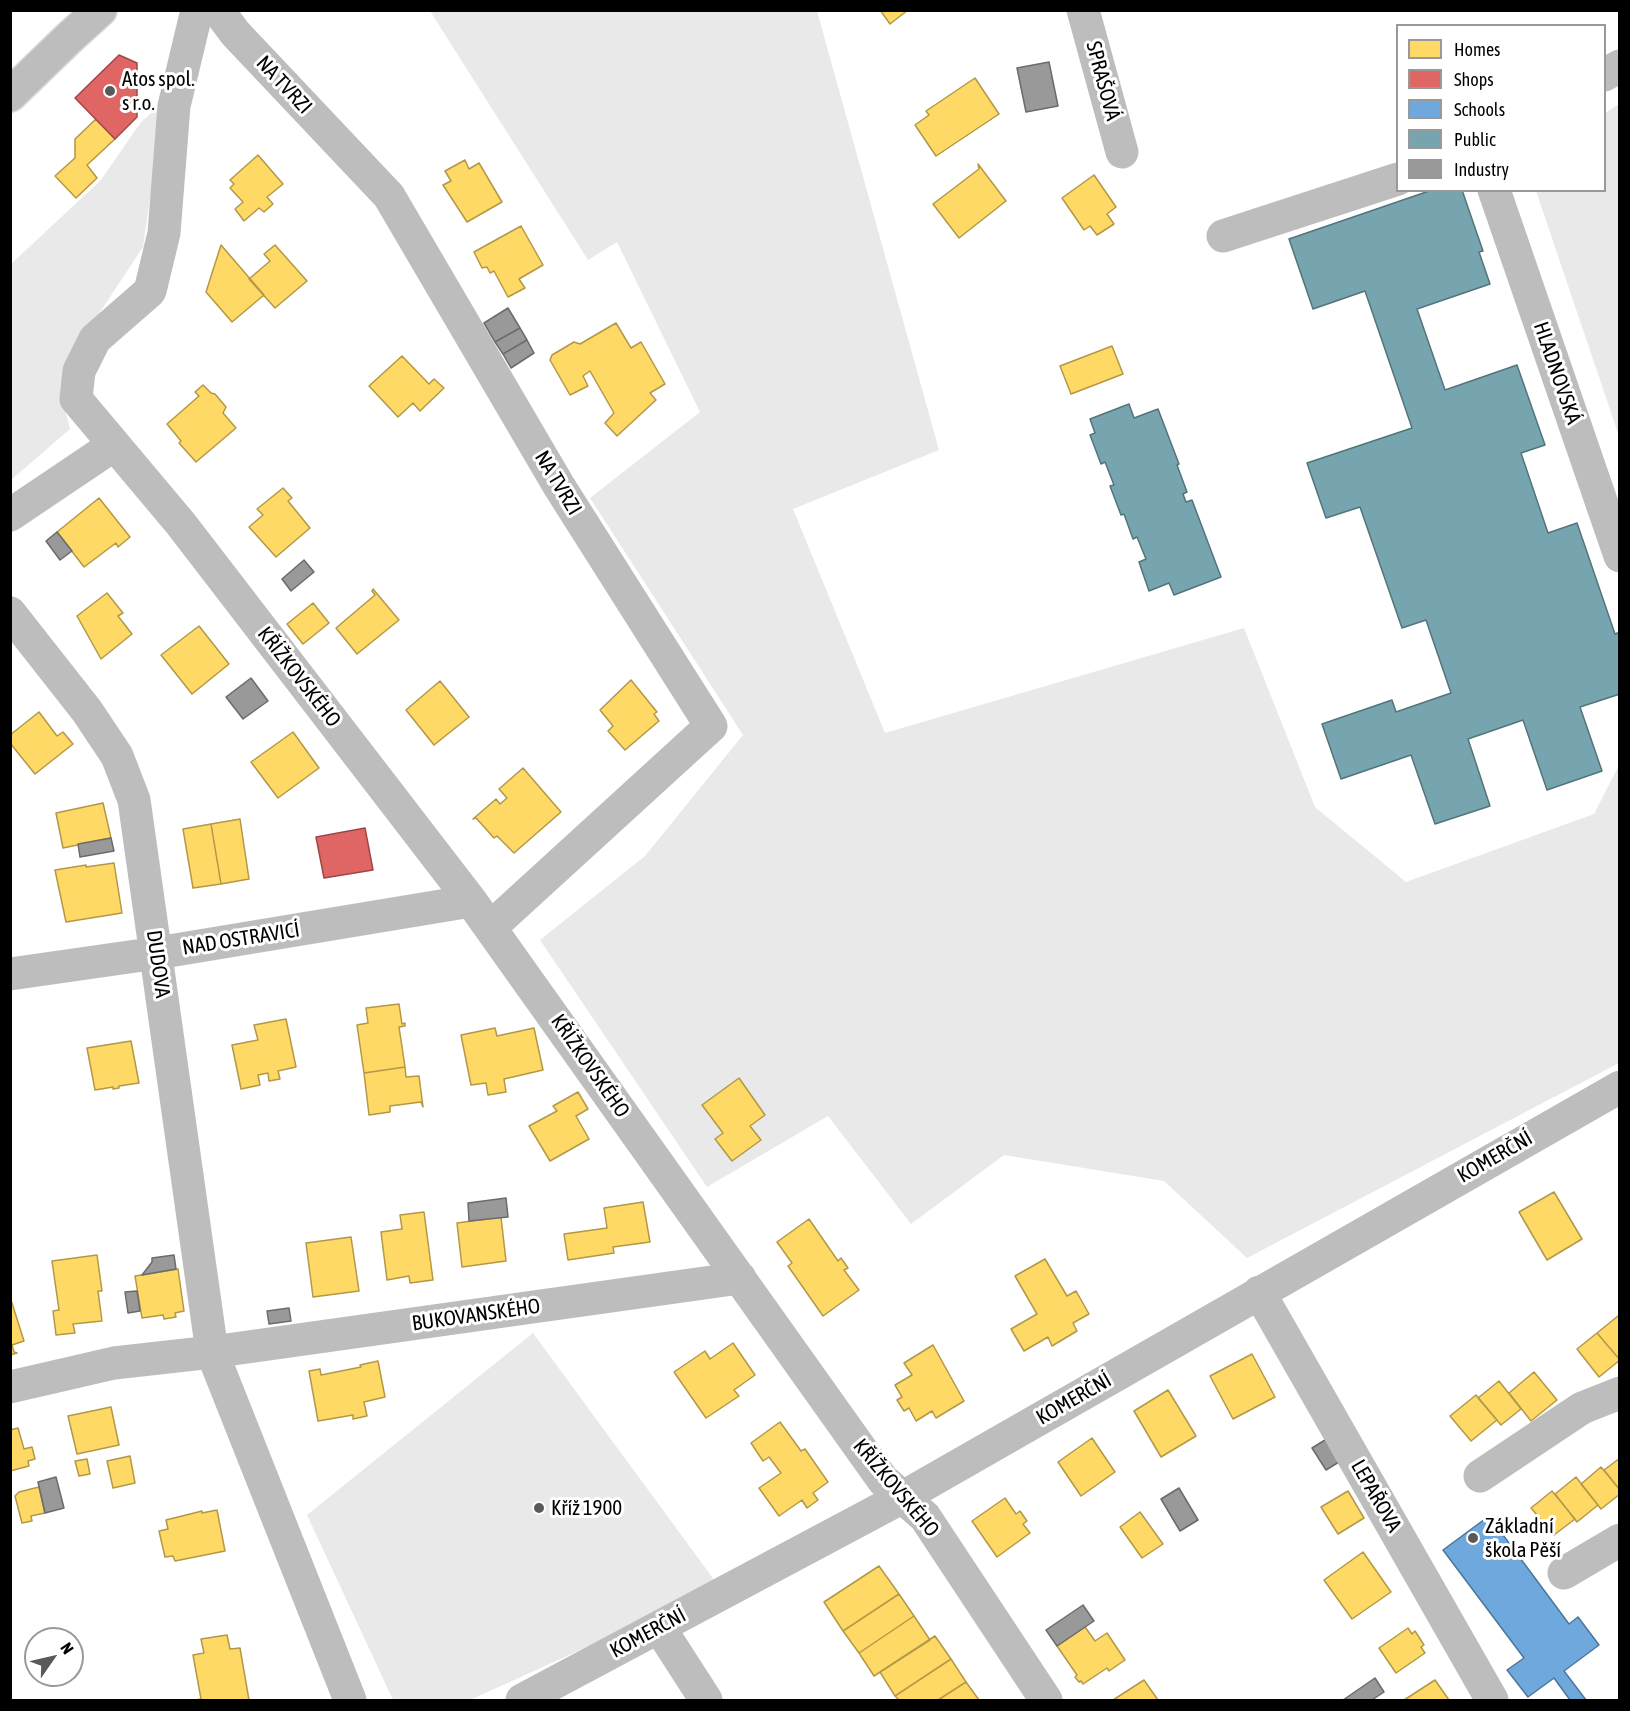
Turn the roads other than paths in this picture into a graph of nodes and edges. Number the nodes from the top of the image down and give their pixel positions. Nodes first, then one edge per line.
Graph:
1 (100, 10) edge
2 (197, 10) edge
3 (218, 10) edge
4 (1083, 10) edge
5 (1620, 66) edge
6 (1606, 74) edge
7 (10, 95) edge
8 (1122, 153) dead end
9 (1396, 179) edge
10 (1495, 192) edge
11 (1223, 236) dead end
12 (114, 445) junction
13 (10, 515) edge
14 (1620, 556) edge
15 (10, 613) edge
16 (471, 901) junction
17 (491, 927) junction
18 (157, 953) junction
19 (10, 974) edge
20 (1620, 1087) edge
21 (740, 1278) junction
22 (1259, 1292) junction
23 (212, 1352) junction
24 (10, 1387) edge
25 (1619, 1394) edge
26 (1480, 1476) dead end
27 (903, 1497) junction
28 (1620, 1540) edge
29 (1564, 1573) dead end
30 (658, 1627) junction
31 (350, 1701) edge
32 (522, 1701) edge
33 (706, 1701) edge
34 (1046, 1701) edge
35 (1492, 1701) edge

1 - 7 street
2 - 12 street, KŘÍŽKOVSKÉHO
3 - 17 street, NA TVRZI
4 - 8 street, SPRAŠOVÁ
5 - 6 street
9 - 11 street
10 - 14 street, HLADNOVSKÁ
12 - 13 street
12 - 16 street, KŘÍŽKOVSKÉHO
15 - 18 street, DUDOVA
16 - 17 street, KŘÍŽKOVSKÉHO
16 - 18 street, NAD OSTRAVICÍ
17 - 21 street, KŘÍŽKOVSKÉHO
18 - 19 street, NAD OSTRAVICÍ
18 - 23 street, DUDOVA
20 - 22 street, KOMERČNÍ
21 - 23 street, BUKOVANSKÉHO
21 - 27 street, KŘÍŽKOVSKÉHO
22 - 27 street, KOMERČNÍ
22 - 35 street, LEPAŘOVA
23 - 24 street, BUKOVANSKÉHO
23 - 31 street
25 - 26 street
27 - 30 street, KOMERČNÍ
27 - 34 street, KŘÍŽKOVSKÉHO
28 - 29 street
30 - 32 street, KOMERČNÍ
30 - 33 street

